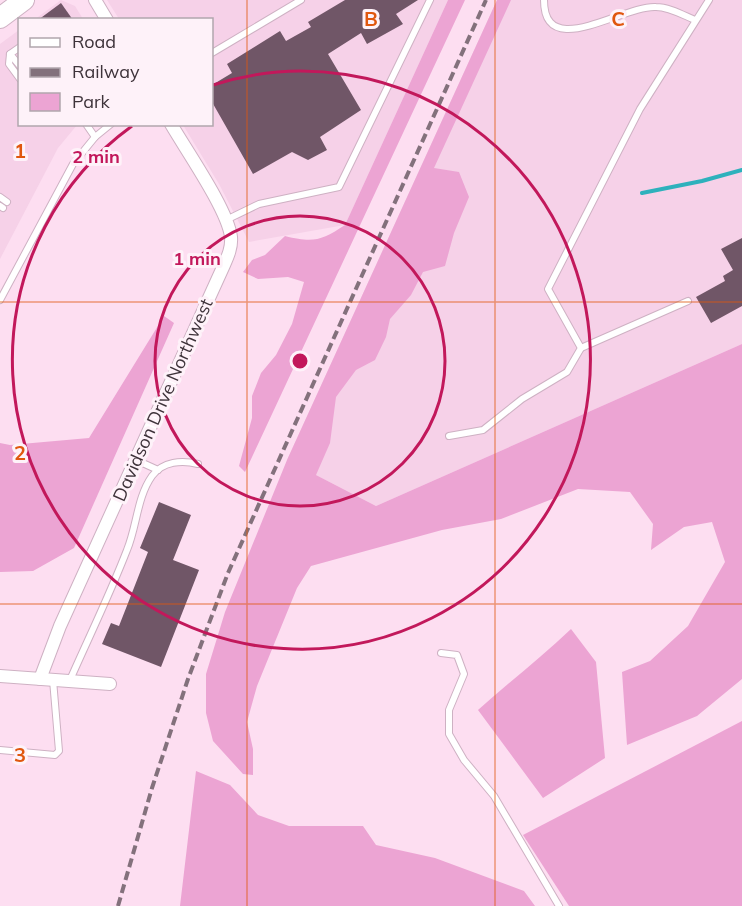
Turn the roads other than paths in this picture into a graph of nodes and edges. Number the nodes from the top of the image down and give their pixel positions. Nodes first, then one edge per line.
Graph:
1 (24, 0) edge
2 (95, 0) edge
3 (430, 0) edge
4 (544, 0) edge
5 (709, 0) edge
6 (298, 1) edge
7 (0, 18) edge
8 (106, 18) edge
9 (695, 20) junction
10 (18, 48) edge
11 (213, 52) edge
12 (10, 54) junction
13 (18, 64) edge
14 (18, 76) edge
15 (87, 126) edge
16 (109, 126) edge
17 (172, 126) edge
18 (95, 137) junction
19 (0, 197) edge
20 (3, 205) edge
21 (226, 220) junction
22 (0, 300) edge
23 (688, 301) dead end
24 (581, 348) junction
25 (449, 436) dead end
26 (136, 460) junction
27 (198, 464) dead end
28 (158, 470) junction
29 (441, 653) dead end
30 (0, 676) edge
31 (40, 679) junction
32 (53, 680) junction
33 (70, 681) junction
34 (110, 684) dead end
35 (0, 750) edge
36 (559, 906) edge

1 - 7 highway
2 - 8 street
3 - 21 lane
4 - 9 lane
5 - 9 lane
6 - 11 lane
9 - 24 lane
10 - 12 lane
12 - 13 lane
12 - 14 lane
15 - 18 lane
16 - 18 lane
17 - 21 street, Davidson Drive Northwest
18 - 22 lane
19 - 20 lane
21 - 26 street, Davidson Drive Northwest
23 - 24 lane
24 - 25 lane
26 - 28 lane
26 - 31 street, Davidson Drive Northwest
27 - 28 lane
28 - 33 lane
29 - 36 lane
30 - 31 street
31 - 32 street
32 - 33 street
32 - 35 lane
33 - 34 street

